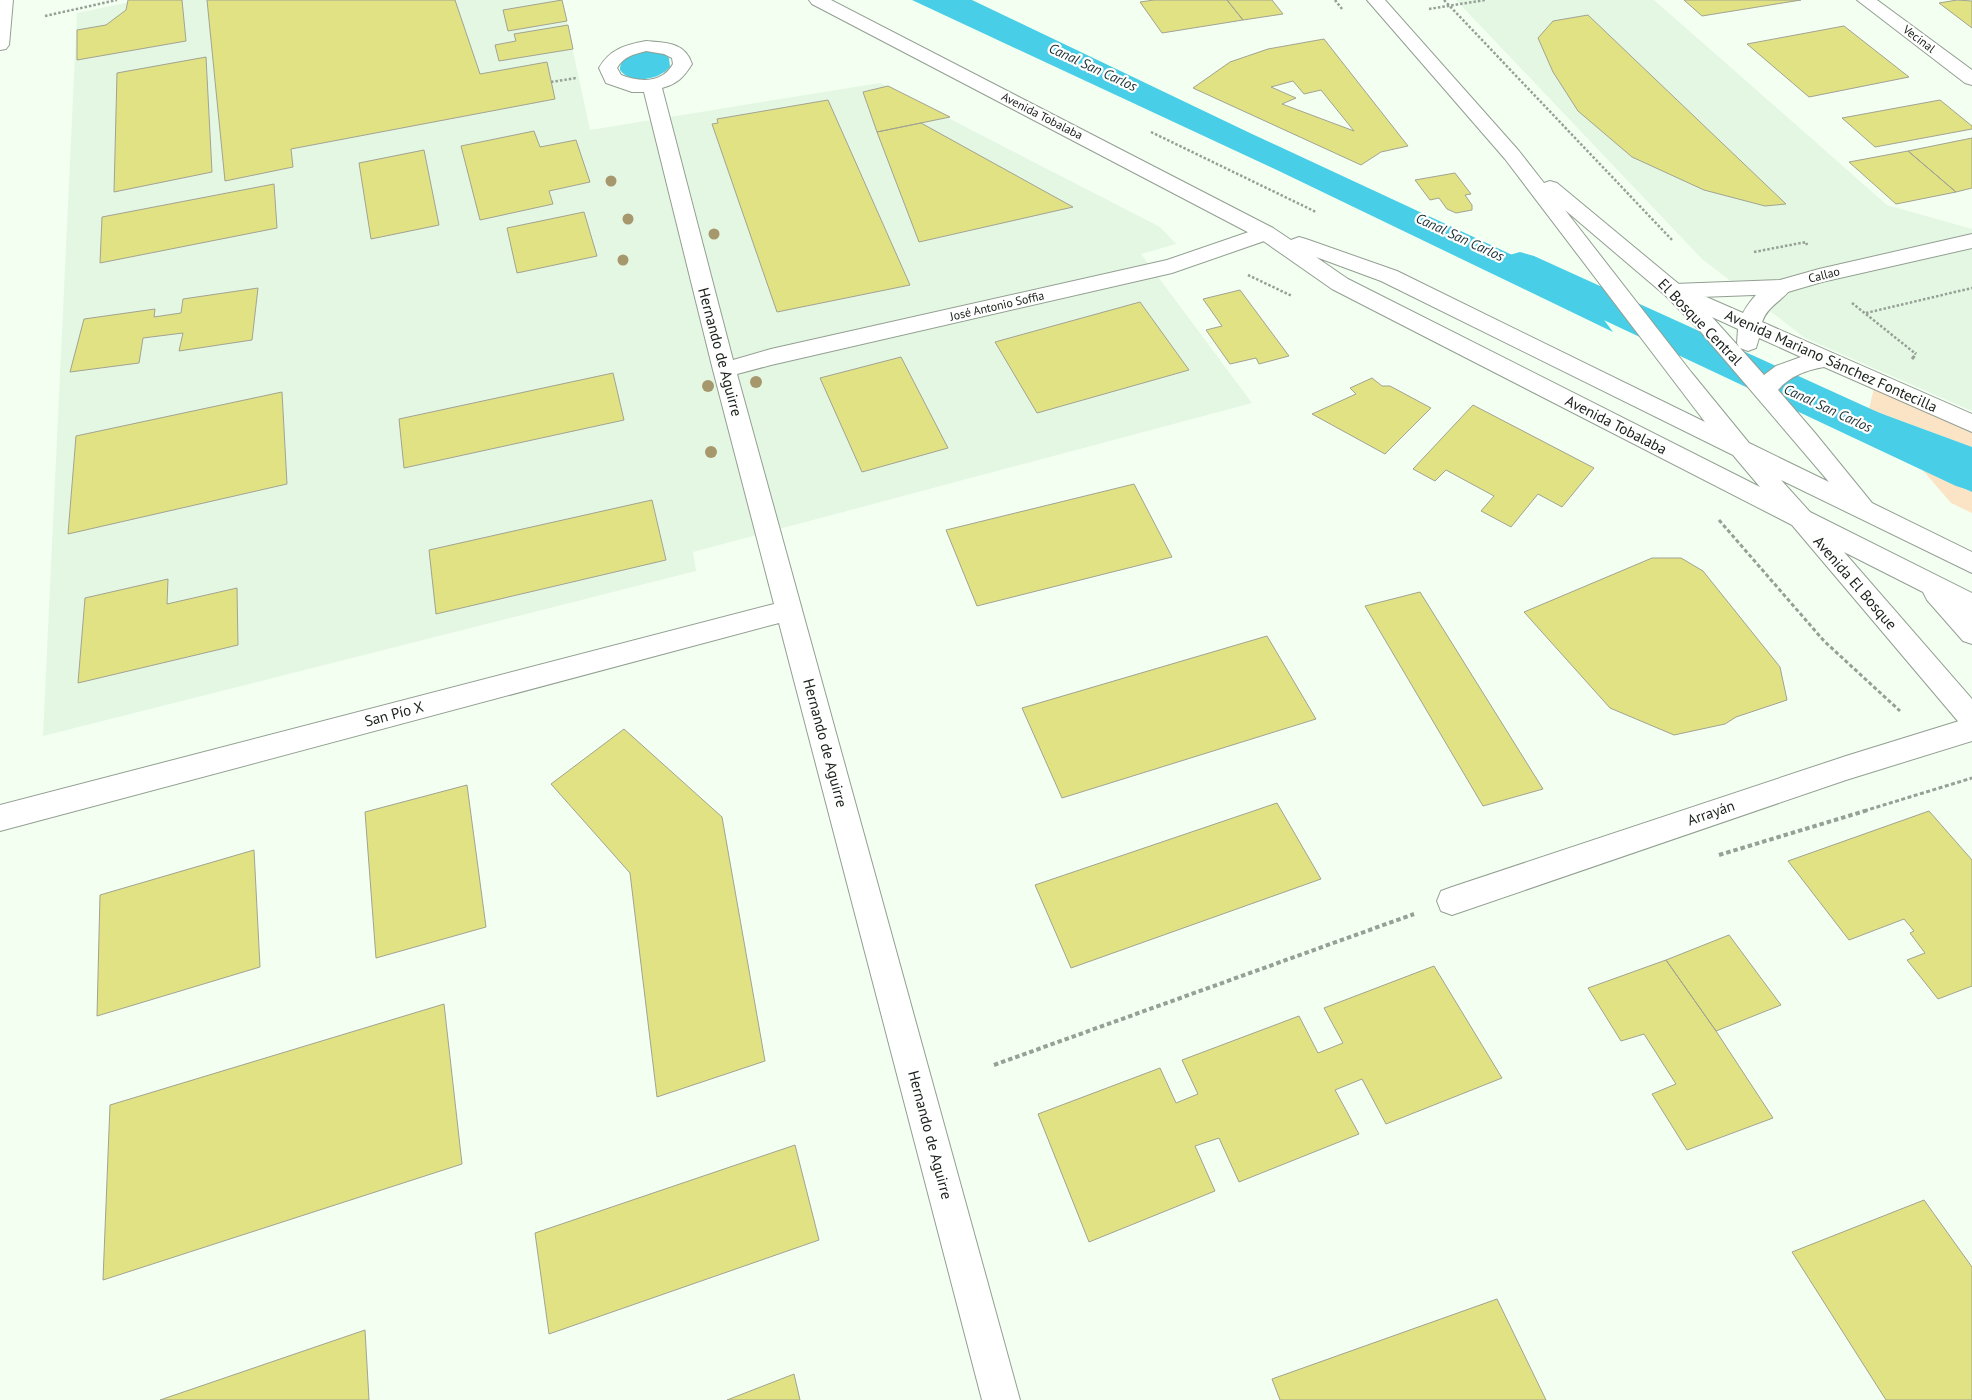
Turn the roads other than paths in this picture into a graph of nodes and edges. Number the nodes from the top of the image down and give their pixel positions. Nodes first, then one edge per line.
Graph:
1 (4, 0) edge
2 (818, 0) edge
3 (1376, 0) edge
4 (1866, 0) edge
5 (0, 45) edge
6 (1972, 79) edge
7 (652, 86) dead end
8 (1512, 155) junction
9 (1266, 233) junction
10 (1972, 241) edge
11 (1582, 247) junction
12 (1781, 287) junction
13 (1674, 291) junction
14 (1750, 325) junction
15 (1827, 359) junction
16 (724, 370) junction
17 (1759, 384) junction
18 (1972, 424) edge
19 (1739, 447) junction
20 (1866, 511) junction
21 (1799, 518) junction
22 (1972, 563) edge
23 (1926, 583) junction
24 (1972, 605) edge
25 (789, 610) junction
26 (1972, 633) edge
27 (1972, 718) edge
28 (1972, 729) edge
29 (0, 818) edge
30 (1452, 901) road end
31 (1001, 1400) edge

1 - 5 street
2 - 9 street, Avenida Tobalaba
3 - 8 street, El Bosque Central
4 - 6 street, Vecinal
7 - 16 street, Hernando de Aguirre
8 - 11 street, El Bosque Central
8 - 13 street, El Bosque Central
9 - 16 street, José Antonio Soffia
9 - 19 street, Avenida Tobalaba
9 - 21 street, Avenida Tobalaba
10 - 12 street, Callao
11 - 13 street, Avenida Mariano Sánchez Fontecilla
11 - 19 street, El Bosque Central
12 - 13 street, Callao
12 - 14 street
13 - 14 street, Avenida Mariano Sánchez Fontecilla
13 - 17 street, El Bosque Central
14 - 15 street, Avenida Mariano Sánchez Fontecilla
14 - 17 street
15 - 17 street
15 - 18 street, Avenida Mariano Sánchez Fontecilla
16 - 25 street, Hernando de Aguirre
17 - 20 street, El Bosque Central
19 - 20 street, Avenida Tobalaba
19 - 21 street, Avenida El Bosque
20 - 22 street, Avenida Tobalaba
20 - 23 street
21 - 23 street, Avenida Tobalaba
21 - 27 street, Avenida El Bosque
23 - 24 street, Avenida Tobalaba
23 - 26 street
25 - 29 street, San Pío X
25 - 31 street, Hernando de Aguirre
28 - 30 street, Arrayán

